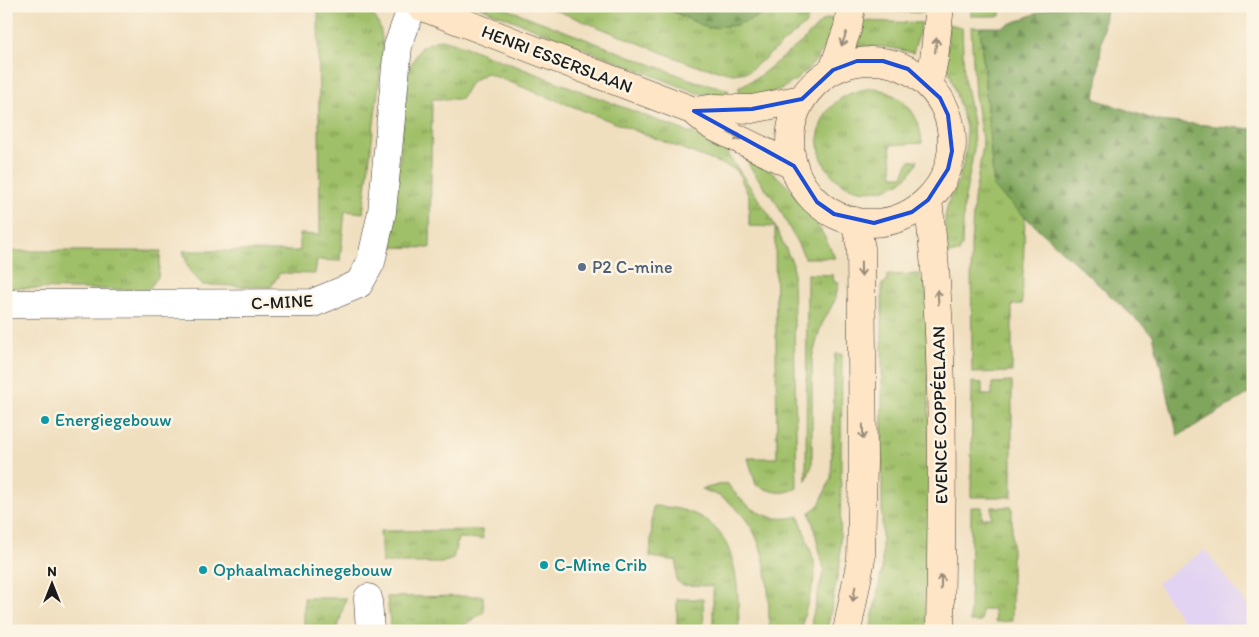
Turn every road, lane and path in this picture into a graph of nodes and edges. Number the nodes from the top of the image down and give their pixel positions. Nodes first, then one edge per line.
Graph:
1 (412, 6) edge
2 (420, 6) edge
3 (851, 6) edge
4 (940, 6) edge
5 (833, 70) junction
6 (928, 84) junction
7 (802, 99) junction
8 (694, 111) junction
9 (794, 166) junction
10 (928, 200) junction
11 (855, 221) junction
12 (6, 304) edge
13 (368, 598) dead end
14 (370, 631) edge
15 (847, 631) edge
16 (940, 631) edge

1 - 12 street, C-MINE
2 - 8 street, HENRI ESSERSLAAN
3 -> 5 street
6 -> 4 street
5 - 6 street
5 - 7 street
6 - 10 street
7 - 8 street, HENRI ESSERSLAAN
7 - 9 street
8 -> 9 street, HENRI ESSERSLAAN
9 - 11 street
10 - 11 street
16 -> 10 street, EVENCE COPPÉELAAN
11 -> 15 street
13 - 14 street

